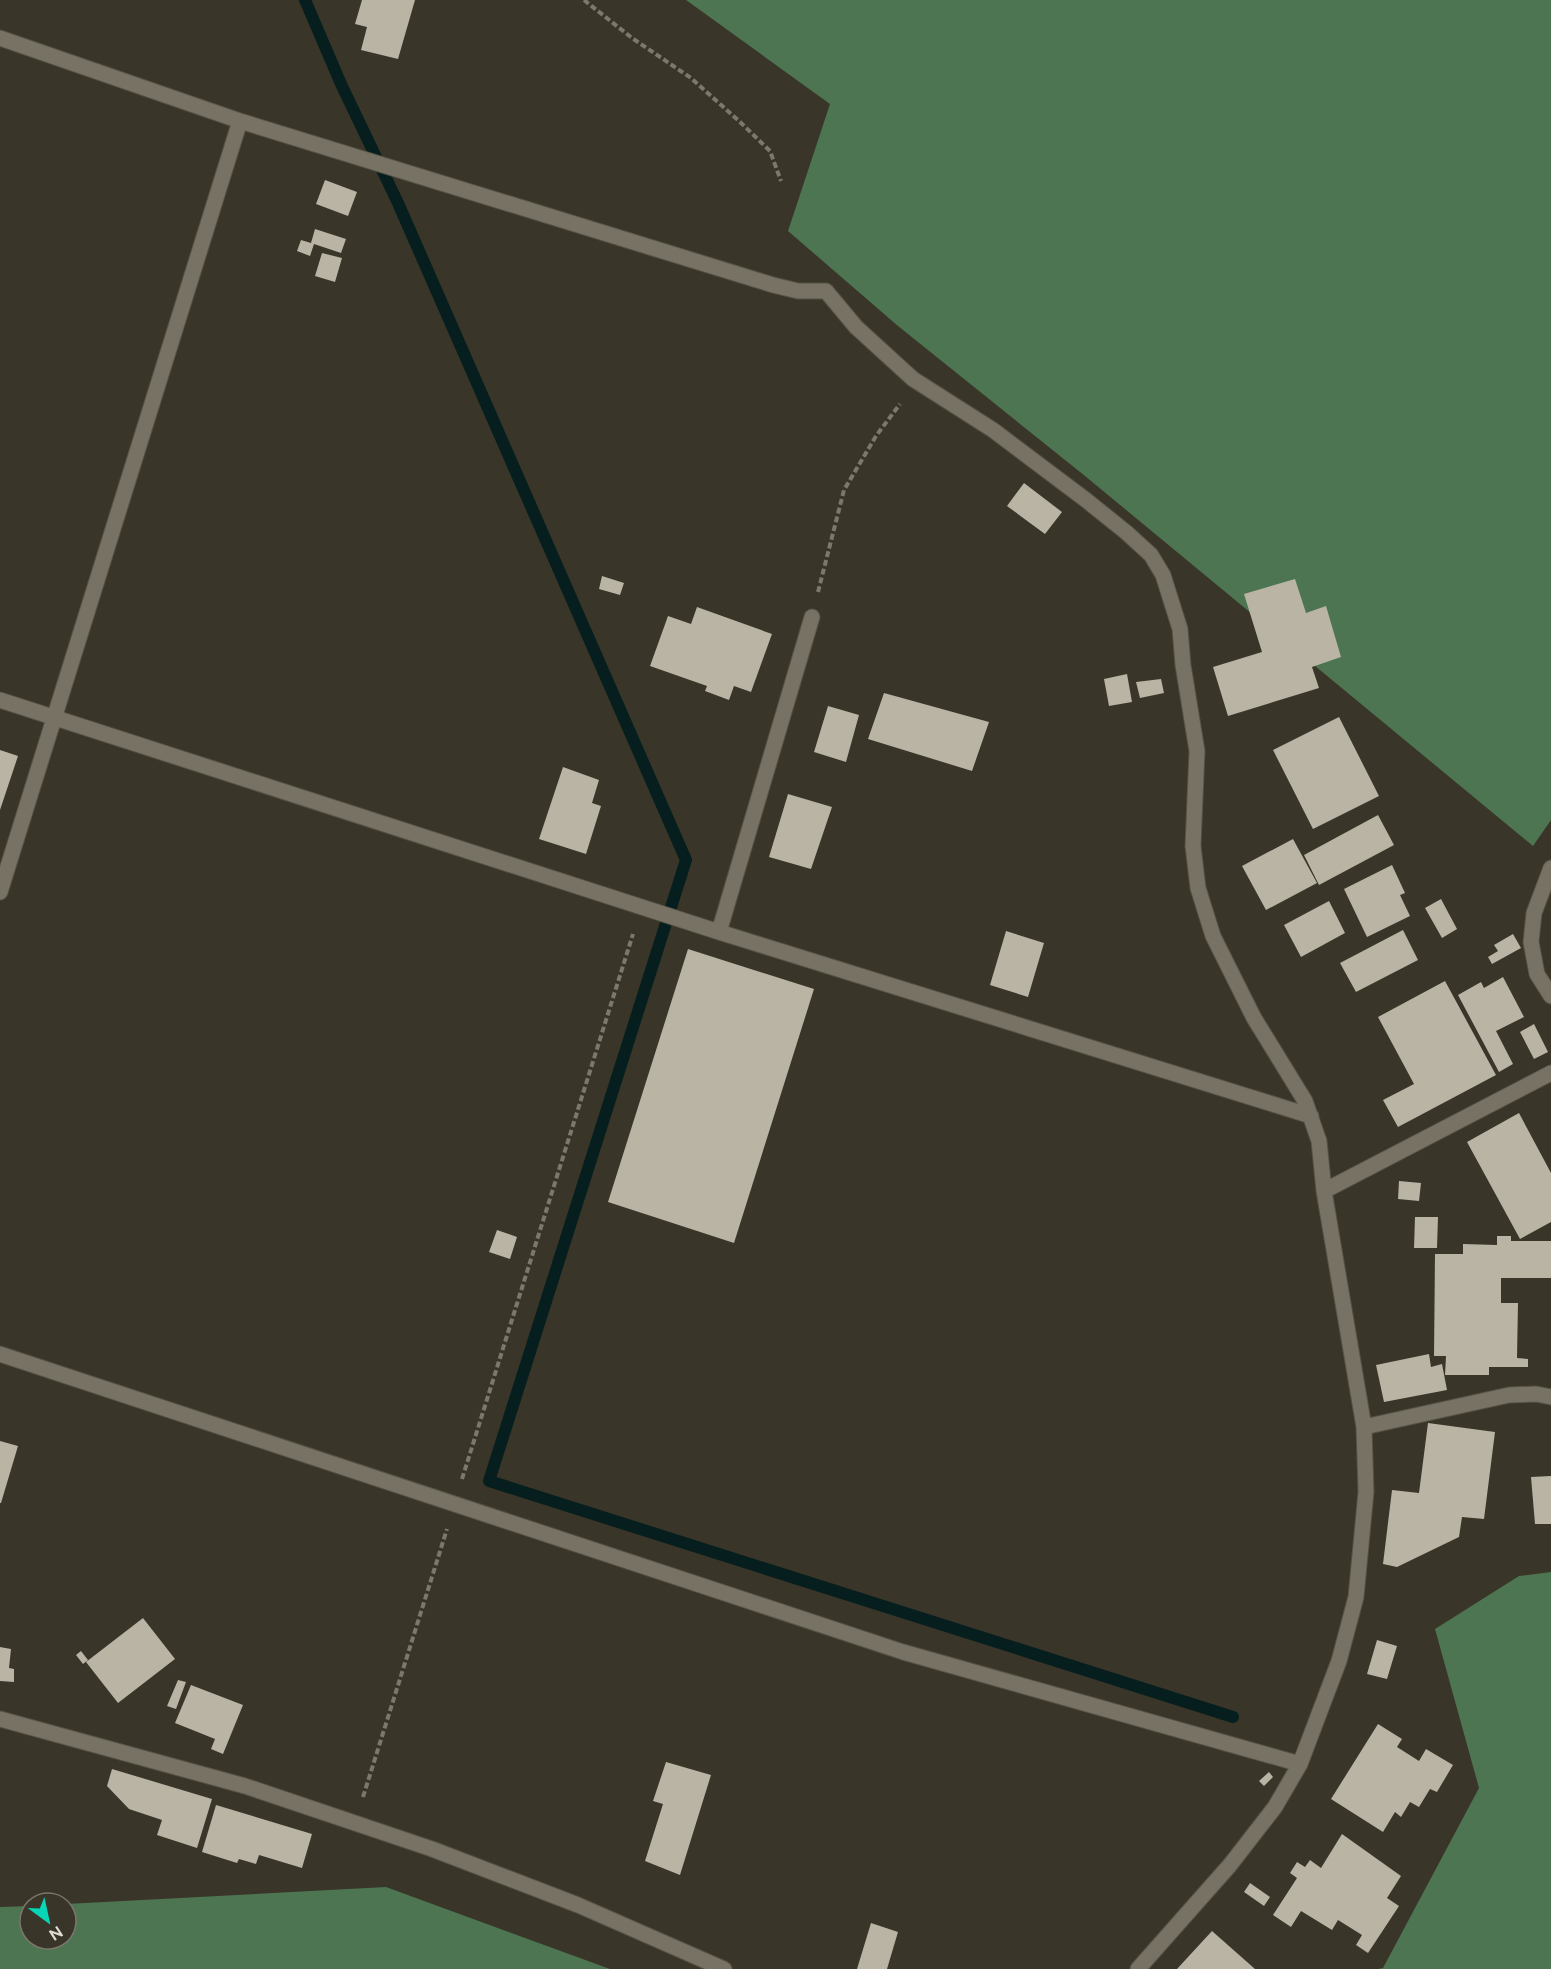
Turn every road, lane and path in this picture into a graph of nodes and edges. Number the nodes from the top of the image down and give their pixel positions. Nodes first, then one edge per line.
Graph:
1 (584, 0) edge
2 (0, 38) edge
3 (240, 121) junction
4 (781, 181) dead end
5 (913, 379) junction
6 (812, 617) joint
7 (0, 700) edge
8 (55, 717) junction
9 (1551, 868) edge
10 (0, 892) edge
11 (642, 907) junction
12 (719, 932) junction
13 (1551, 996) edge
14 (1551, 1073) edge
15 (1311, 1116) junction
16 (1324, 1191) junction
17 (0, 1354) edge
18 (1551, 1397) edge
19 (1364, 1427) junction
20 (454, 1504) junction
21 (0, 1719) edge
22 (1300, 1764) junction
23 (355, 1824) junction
24 (724, 1969) edge
25 (1138, 1969) edge

1 - 4 path
2 - 3 street
3 - 5 street
3 - 8 street
5 - 6 path
5 - 15 street
6 - 12 street
7 - 8 street
8 - 10 street
8 - 11 street
9 - 13 street
11 - 12 street
11 - 20 path
12 - 15 street
14 - 16 street
15 - 16 street
16 - 19 street
17 - 20 street
18 - 19 street
19 - 22 street
20 - 22 street
20 - 23 path
21 - 23 street
22 - 25 street
23 - 24 street

